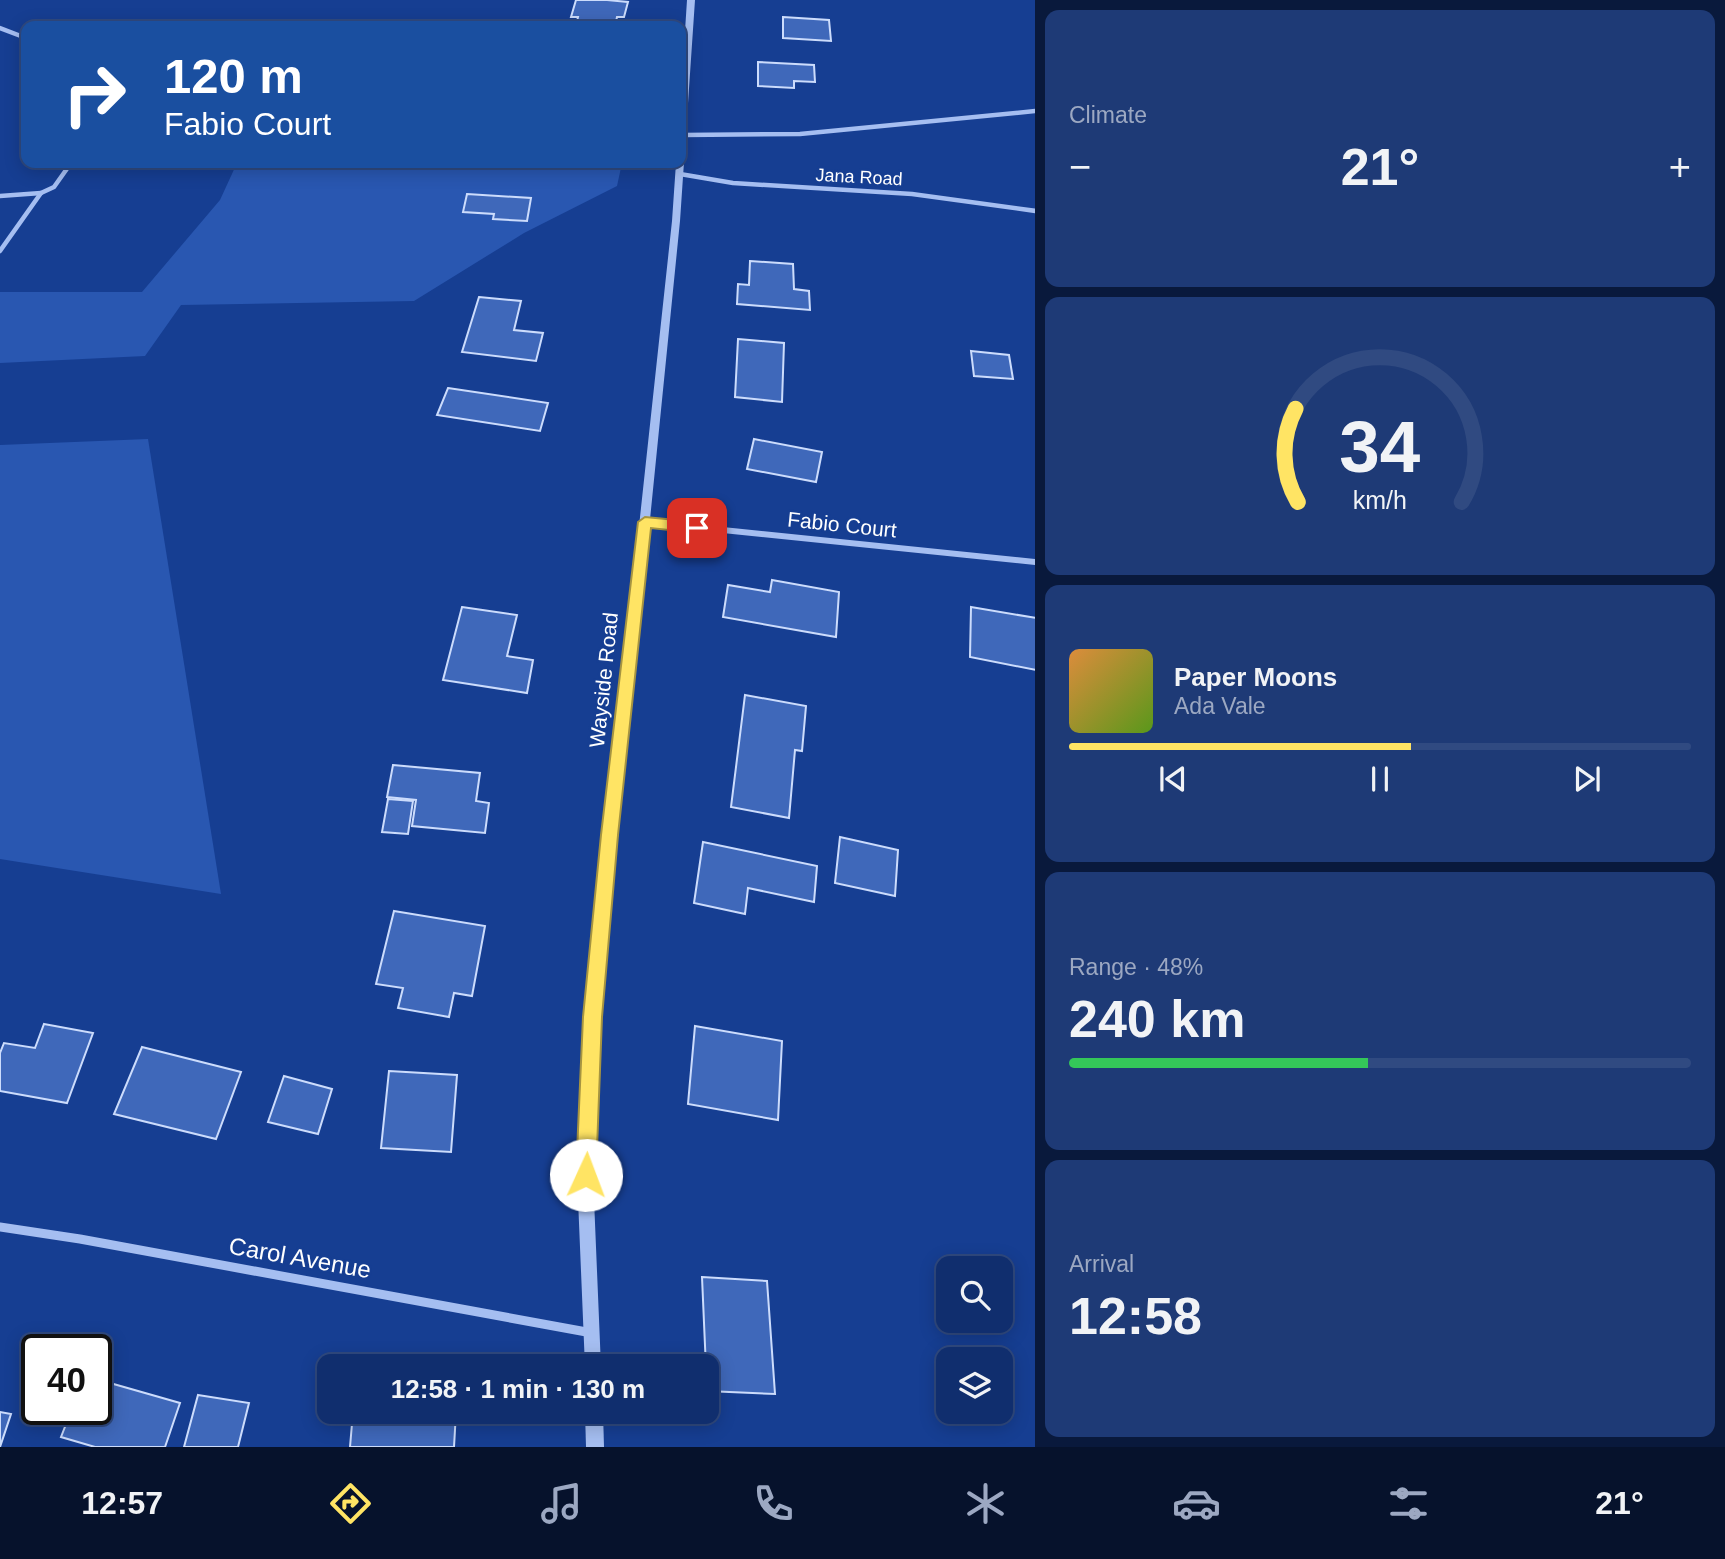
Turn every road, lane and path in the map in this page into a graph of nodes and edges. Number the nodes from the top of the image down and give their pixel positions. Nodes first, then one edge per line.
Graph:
1 (691, 0) edge
2 (0, 28) edge
3 (21, 36) edge
4 (686, 84) edge
5 (1035, 111) edge
6 (686, 135) edge
7 (67, 168) edge
8 (680, 168) edge
9 (680, 174) junction
10 (41, 193) junction
11 (0, 196) edge
12 (1035, 211) edge
13 (0, 251) edge
14 (645, 522) junction
15 (1035, 562) edge
16 (0, 1227) edge
17 (593, 1333) junction
18 (593, 1354) edge
19 (594, 1424) edge
20 (595, 1447) edge

1 - 4 street, Wayside Road
2 - 3 street
5 - 6 street
7 - 10 street
8 - 9 street, Wayside Road
9 - 12 street, Jana Road
9 - 14 street, Wayside Road
10 - 11 street
10 - 13 street
14 - 15 street, Fabio Court
14 - 17 street, Wayside Road
16 - 17 street, Carol Avenue
17 - 18 street, Wayside Road
19 - 20 street

